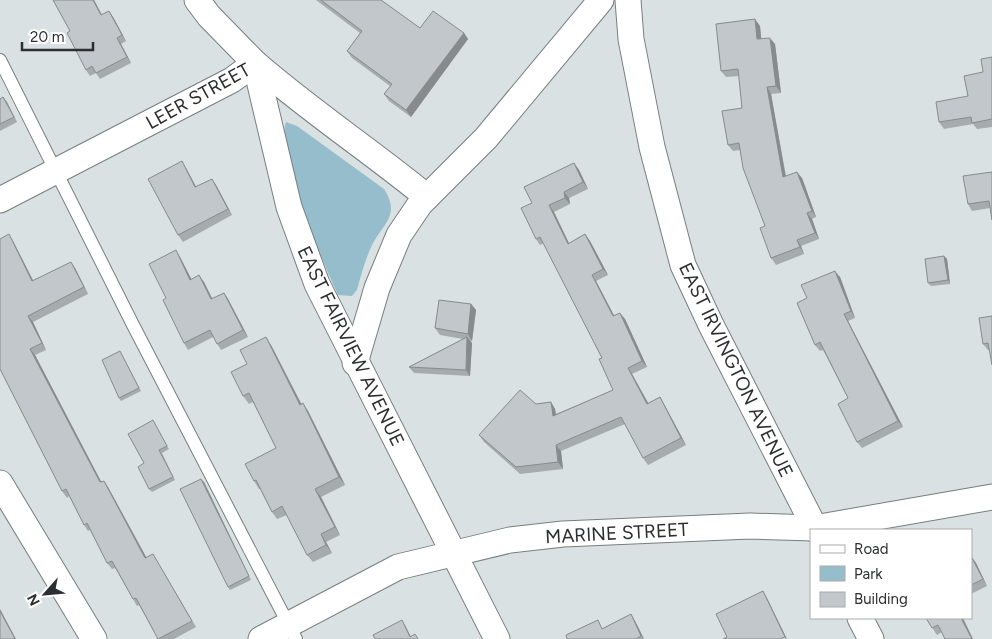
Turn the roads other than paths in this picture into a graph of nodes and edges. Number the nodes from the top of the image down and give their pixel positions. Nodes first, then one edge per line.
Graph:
1 (197, 0) edge
2 (601, 0) edge
3 (628, 0) edge
4 (0, 60) edge
5 (256, 63) junction
6 (57, 170) junction
7 (427, 197) junction
8 (0, 200) edge
9 (355, 363) junction
10 (0, 483) edge
11 (992, 497) edge
12 (815, 529) edge
13 (454, 553) junction
14 (861, 619) edge
15 (292, 632) edge
16 (94, 639) edge
17 (261, 639) edge
18 (497, 639) edge
19 (871, 639) edge

1 - 5 street
2 - 7 street
3 - 12 street, EAST IRVINGTON AVENUE
4 - 6 lane
5 - 6 street, LEER STREET
5 - 7 street, LEER STREET
5 - 9 street, EAST FAIRVIEW AVENUE
6 - 8 street, LEER STREET
6 - 15 lane
7 - 9 street
9 - 13 street, EAST FAIRVIEW AVENUE
10 - 16 street
11 - 12 street, MARINE STREET
12 - 13 street, MARINE STREET
13 - 15 street, MARINE STREET
13 - 18 street, EAST FAIRVIEW AVENUE
14 - 19 street
15 - 17 street, MARINE STREET

